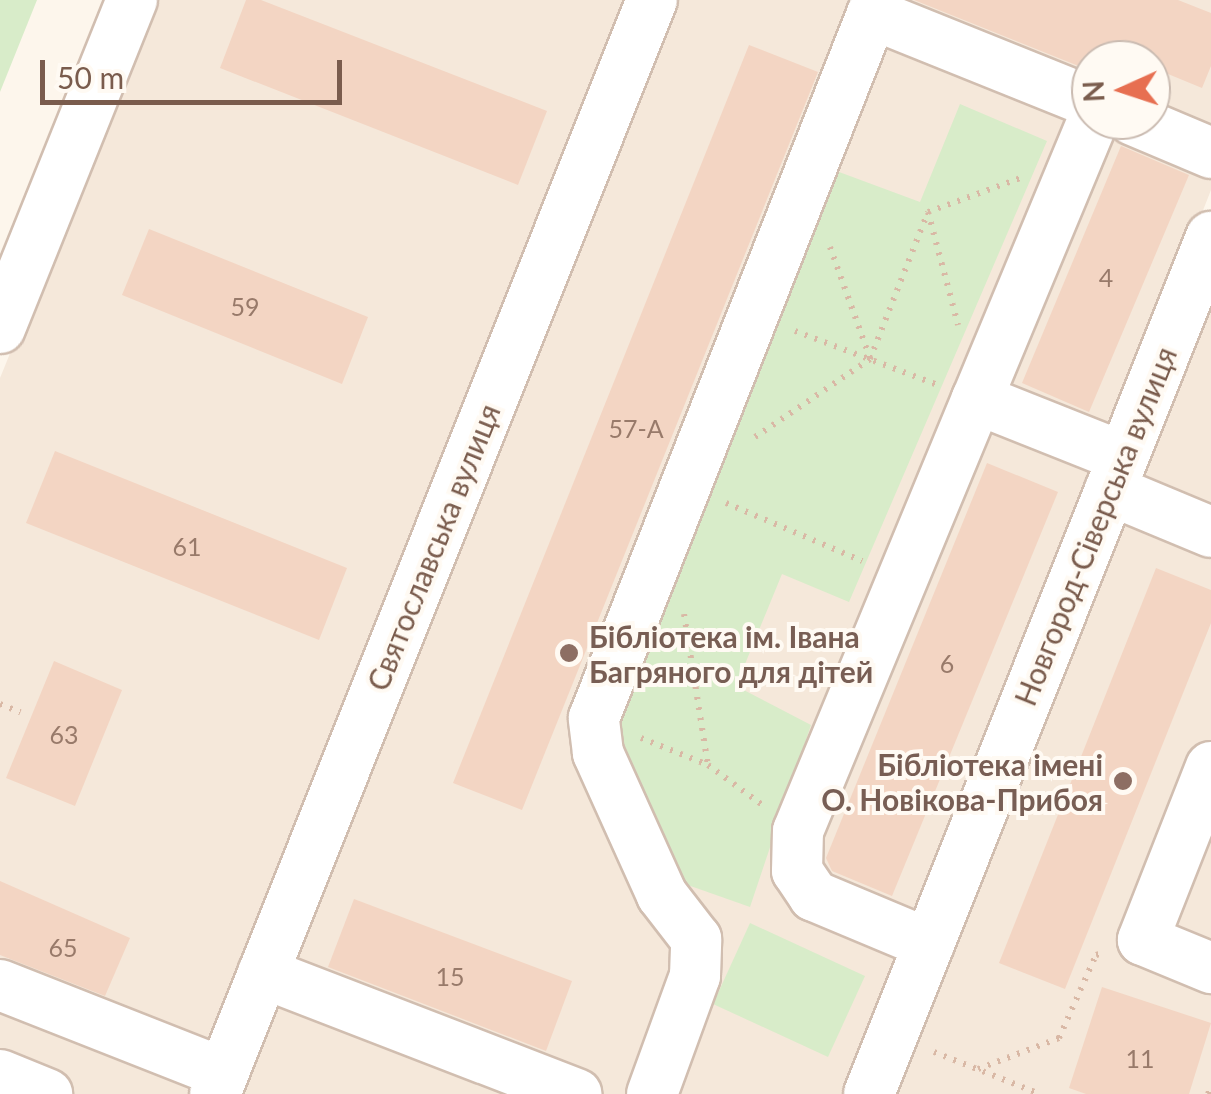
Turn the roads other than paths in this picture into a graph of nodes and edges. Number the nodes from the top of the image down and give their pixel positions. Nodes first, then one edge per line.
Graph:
1 (132, 0) edge
2 (652, 0) edge
3 (1071, 94) edge
4 (1171, 136) edge
5 (1084, 140) edge
6 (1211, 153) edge
7 (1211, 237) edge
8 (0, 328) edge
9 (977, 399) junction
10 (1116, 474) junction
11 (1211, 532) edge
12 (1211, 767) edge
13 (929, 944) junction
14 (1211, 968) edge
15 (263, 974) junction
16 (0, 985) edge
17 (0, 1075) edge
18 (219, 1084) edge
19 (46, 1094) edge
20 (576, 1094) edge
21 (652, 1094) edge
22 (869, 1094) edge

1 - 8 street
2 - 15 street, Святославська вулиця
3 - 21 street
4 - 6 street
5 - 9 street
7 - 10 street, Новгород-Сіверська вулиця
9 - 10 street
9 - 13 street
10 - 11 street
10 - 13 street, Новгород-Сіверська вулиця
12 - 14 street
13 - 22 street, Новгород-Сіверська вулиця
15 - 18 street, Святославська вулиця
15 - 20 street
16 - 18 street
17 - 19 street

